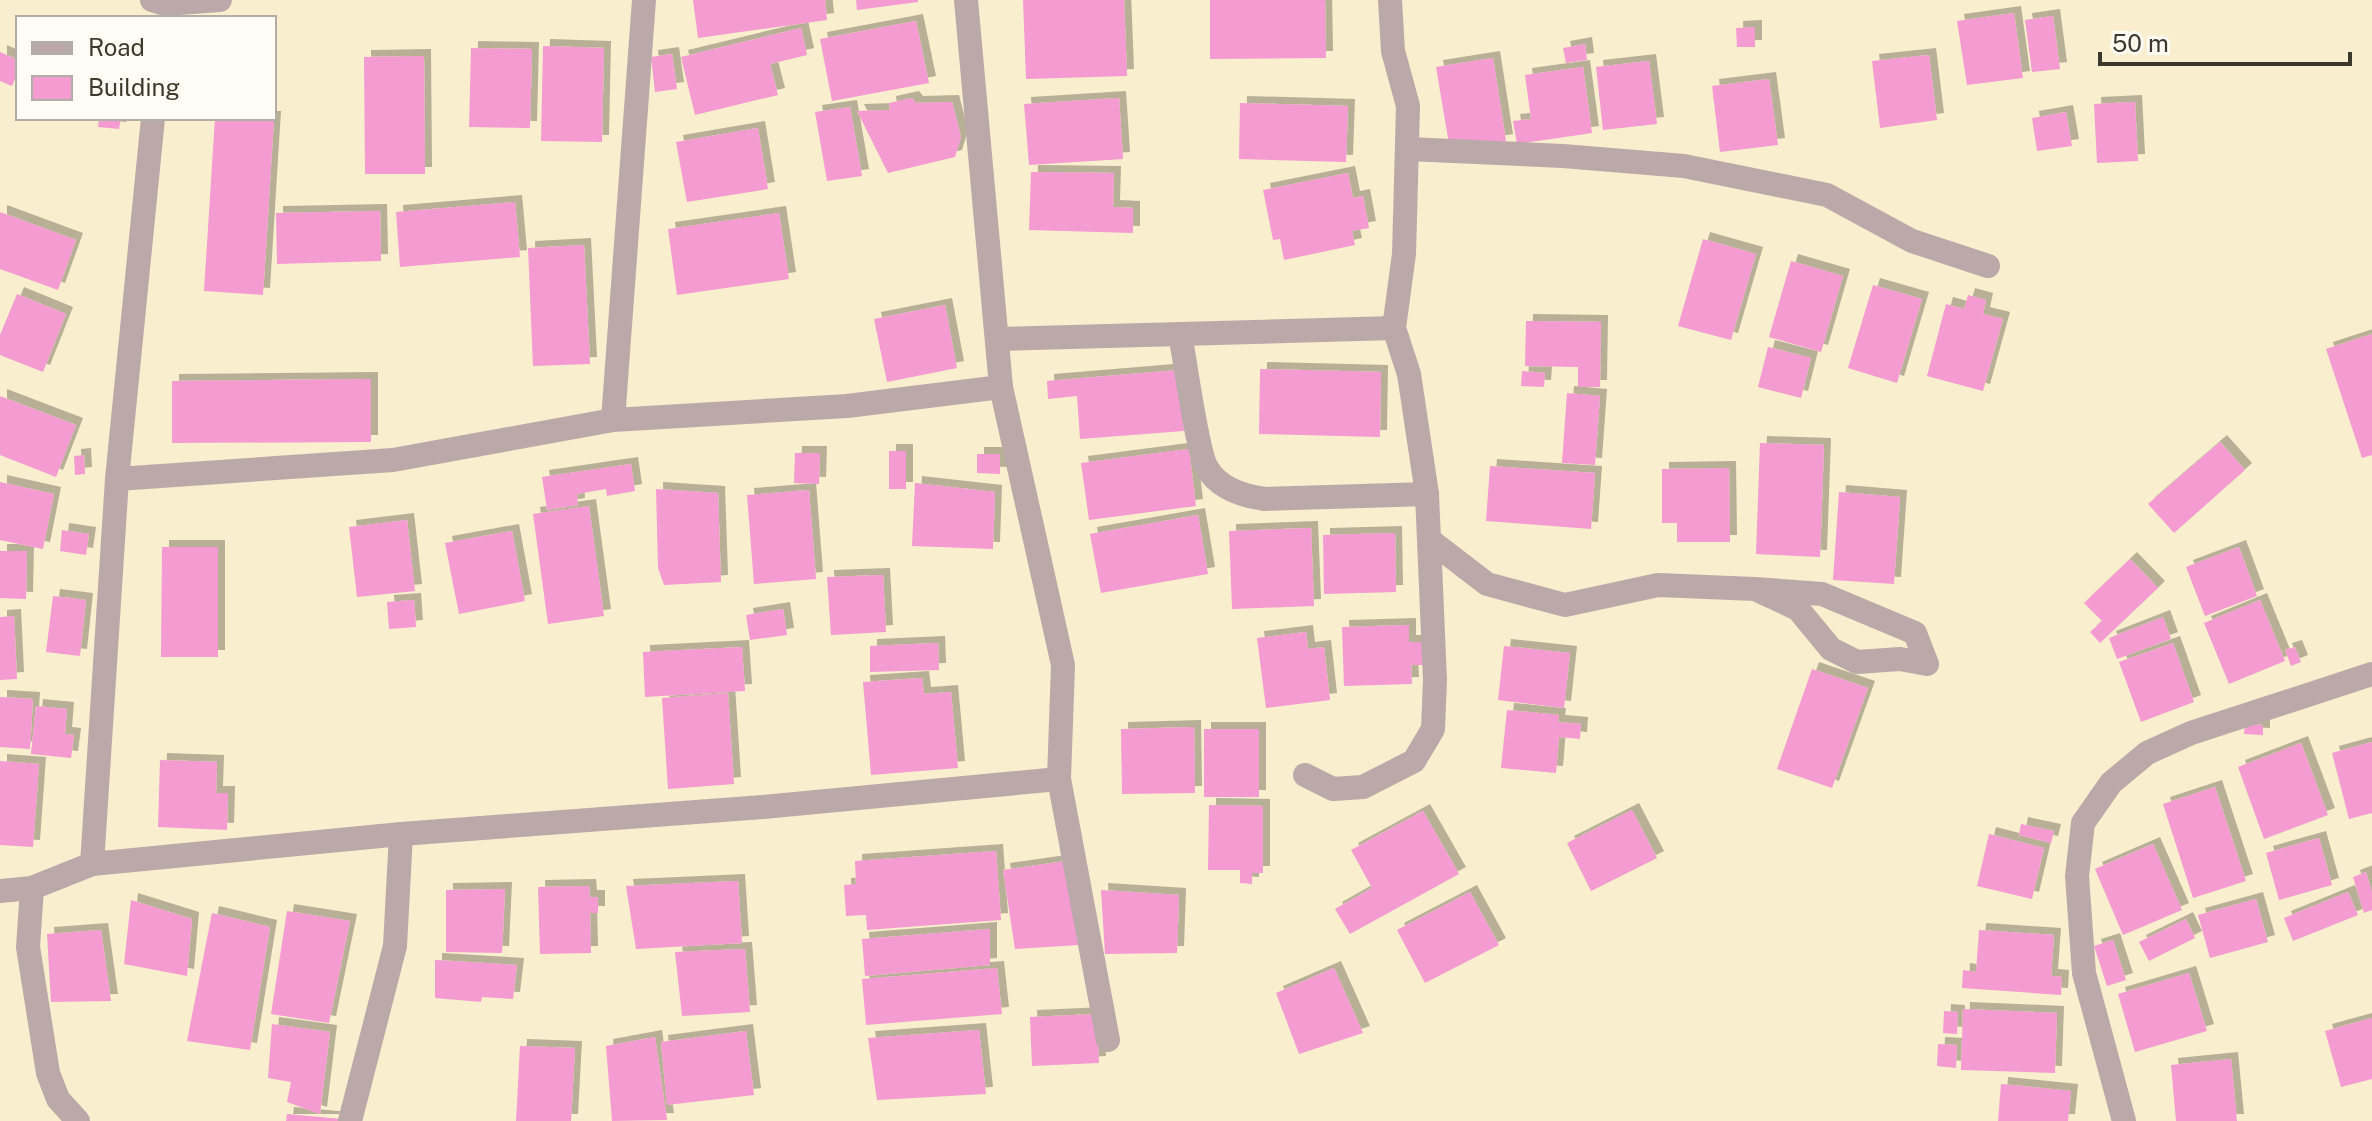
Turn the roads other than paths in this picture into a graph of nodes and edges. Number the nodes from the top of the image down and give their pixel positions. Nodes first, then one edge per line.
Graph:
1 (220, 0) edge
2 (644, 0) edge
3 (966, 0) edge
4 (1390, 0) edge
5 (160, 7) edge
6 (153, 120) edge
7 (1408, 149) junction
8 (1988, 266) dead end
9 (1394, 328) junction
10 (1180, 334) junction
11 (997, 339) junction
12 (1001, 387) junction
13 (613, 420) junction
14 (117, 479) junction
15 (1427, 494) junction
16 (1431, 541) junction
17 (1755, 589) junction
18 (2372, 674) edge
19 (1305, 775) dead end
20 (1059, 779) junction
21 (401, 834) junction
22 (92, 864) junction
23 (32, 888) junction
24 (0, 891) edge
25 (1108, 1040) dead end
26 (78, 1121) edge
27 (350, 1121) edge
28 (2124, 1121) edge

1 - 5 street
2 - 13 street
3 - 11 street
4 - 7 street
6 - 14 street
7 - 8 street
7 - 9 street
9 - 10 street
9 - 15 street
10 - 11 street
10 - 15 street
11 - 12 street
12 - 13 street
12 - 20 street
13 - 14 street
14 - 22 street
15 - 16 street
16 - 17 street
16 - 19 street
17 - 17 street
18 - 28 street
20 - 21 street
20 - 25 street
21 - 22 street
21 - 27 street
22 - 23 street
23 - 24 street
23 - 26 street

